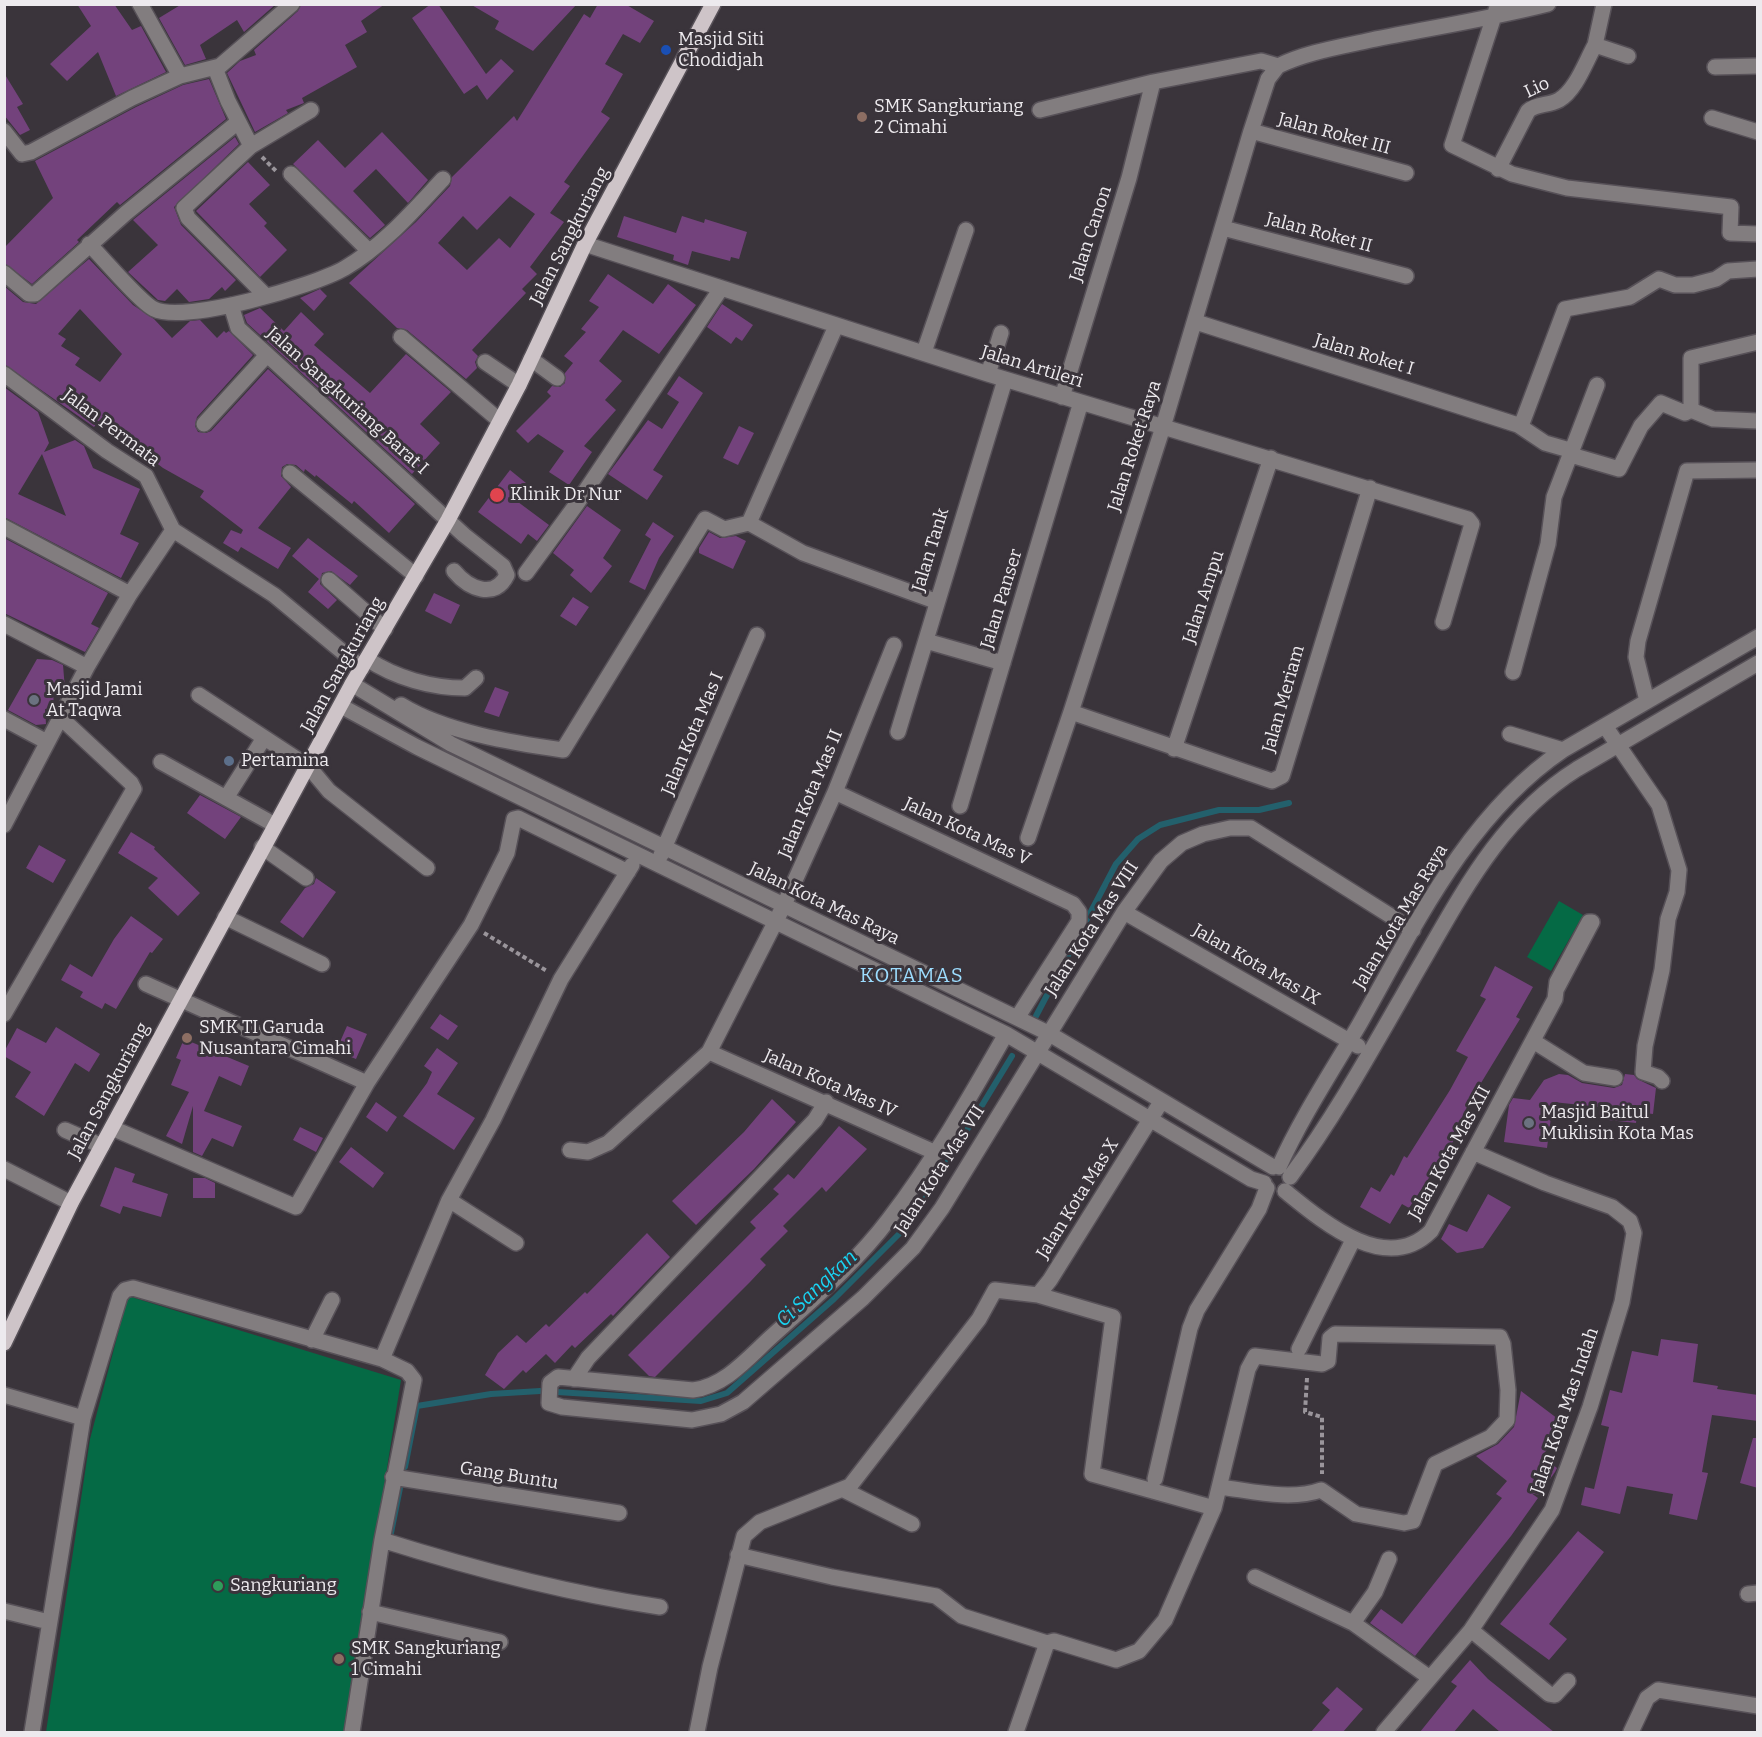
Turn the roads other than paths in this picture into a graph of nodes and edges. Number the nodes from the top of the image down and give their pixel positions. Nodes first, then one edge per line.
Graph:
1 (140, 4) edge
2 (292, 4) edge
3 (713, 4) edge
4 (1548, 4) edge
5 (1604, 4) edge
6 (1496, 11) edge
7 (1595, 45) junction
8 (1628, 56) dead end
9 (1278, 66) junction
10 (1758, 66) edge
11 (1715, 67) dead end
12 (215, 68) junction
13 (180, 76) junction
14 (1154, 82) junction
15 (311, 110) dead end
16 (1040, 110) dead end
17 (1712, 118) dead end
18 (238, 122) junction
19 (4, 131) edge
20 (1251, 131) junction
21 (1758, 132) edge
22 (251, 146) junction
23 (1498, 169) junction
24 (1406, 173) dead end
25 (291, 174) road end
26 (443, 179) dead end
27 (1223, 228) junction
28 (966, 230) dead end
29 (1758, 234) edge
30 (89, 244) junction
31 (585, 244) junction
32 (369, 251) junction
33 (1758, 269) edge
34 (4, 273) edge
35 (1406, 276) dead end
36 (720, 290) junction
37 (266, 296) junction
38 (231, 305) junction
39 (1196, 322) junction
40 (836, 326) junction
41 (1001, 333) dead end
42 (401, 337) dead end
43 (1758, 342) edge
44 (924, 352) junction
45 (267, 355) junction
46 (531, 360) junction
47 (485, 362) dead end
48 (4, 374) edge
49 (988, 375) junction
50 (557, 378) dead end
51 (1005, 380) junction
52 (519, 385) junction
53 (1598, 385) dead end
54 (1062, 397) junction
55 (1081, 402) junction
56 (1691, 410) junction
57 (500, 421) junction
58 (1758, 421) edge
59 (204, 424) dead end
60 (1521, 426) junction
61 (1163, 427) junction
62 (1572, 453) junction
63 (1271, 458) junction
64 (1758, 470) edge
65 (290, 473) dead end
66 (1370, 488) junction
67 (448, 520) junction
68 (748, 523) junction
69 (4, 527) edge
70 (173, 530) junction
71 (454, 571) dead end
72 (526, 573) dead end
73 (416, 576) junction
74 (328, 580) dead end
75 (129, 594) junction
76 (935, 602) junction
77 (1443, 622) dead end
78 (4, 624) edge
79 (385, 629) junction
80 (757, 635) dead end
81 (1758, 637) edge
82 (926, 641) junction
83 (894, 645) dead end
84 (1004, 663) junction
85 (1758, 663) edge
86 (87, 667) junction
87 (360, 671) junction
88 (1513, 672) dead end
89 (476, 678) dead end
90 (199, 695) dead end
91 (1647, 701) junction
92 (341, 706) junction
93 (1071, 712) junction
94 (60, 717) junction
95 (4, 718) edge
96 (1605, 726) junction
97 (898, 732) dead end
98 (1510, 734) dead end
99 (264, 738) junction
100 (46, 742) junction
101 (451, 744) junction
102 (1616, 746) junction
103 (1174, 749) junction
104 (1563, 750) junction
105 (442, 759) junction
106 (161, 762) dead end
107 (309, 768) junction
108 (835, 792) junction
109 (226, 798) junction
110 (960, 806) dead end
111 (6, 818) edge
112 (275, 825) junction
113 (1028, 838) dead end
114 (262, 847) junction
115 (664, 848) junction
116 (636, 854) junction
117 (657, 863) junction
118 (427, 868) dead end
119 (628, 872) junction
120 (306, 878) dead end
121 (783, 907) junction
122 (1124, 912) junction
123 (225, 917) junction
124 (774, 923) junction
125 (1413, 930) junction
126 (321, 964) dead end
127 (146, 984) dead end
128 (1555, 994) dead end
129 (180, 998) junction
130 (4, 1014) edge
131 (1017, 1018) junction
132 (1048, 1033) junction
133 (1006, 1034) junction
134 (1533, 1041) junction
135 (1349, 1042) junction
136 (709, 1052) junction
137 (1036, 1052) junction
138 (1369, 1052) junction
139 (1615, 1078) dead end
140 (1662, 1081) dead end
141 (367, 1083) junction
142 (826, 1102) junction
143 (1161, 1102) junction
144 (1149, 1121) junction
145 (112, 1128) junction
146 (65, 1130) dead end
147 (102, 1146) junction
148 (570, 1150) dead end
149 (934, 1152) junction
150 (1473, 1152) junction
151 (4, 1169) edge
152 (1278, 1182) junction
153 (449, 1200) junction
154 (71, 1203) junction
155 (1353, 1240) junction
156 (516, 1244) dead end
157 (1038, 1295) junction
158 (332, 1300) dead end
159 (312, 1340) junction
160 (4, 1343) edge
161 (1303, 1355) junction
162 (382, 1359) junction
163 (574, 1379) junction
164 (4, 1395) edge
165 (84, 1418) junction
166 (393, 1477) junction
167 (1155, 1479) dead end
168 (1220, 1487) junction
169 (844, 1490) junction
170 (1214, 1508) junction
171 (619, 1513) dead end
172 (912, 1524) dead end
173 (382, 1540) junction
174 (738, 1555) junction
175 (1389, 1559) dead end
176 (1256, 1577) dead end
177 (660, 1607) dead end
178 (4, 1611) edge
179 (369, 1612) junction
180 (49, 1622) junction
181 (1353, 1623) junction
182 (1471, 1630) junction
183 (500, 1642) dead end
184 (1047, 1643) junction
185 (1430, 1678) junction
186 (1568, 1681) dead end
187 (1758, 1706) edge
188 (32, 1732) edge
189 (352, 1732) edge
190 (699, 1732) edge
191 (1016, 1732) edge
192 (1384, 1732) edge
193 (1631, 1732) edge

1 - 13 street
2 - 12 street
3 - 31 main road, Jalan Sangkuriang
4 - 6 street
5 - 7 street, Lio
6 - 9 street
6 - 23 street
7 - 8 street
7 - 23 street, Lio
9 - 14 street
9 - 20 street, Jalan Roket Raya
10 - 11 street
12 - 13 street
12 - 18 street
13 - 19 street
14 - 16 street
14 - 54 street, Jalan Canon
15 - 22 street
17 - 21 street
18 - 22 street
18 - 30 street
20 - 24 street, Jalan Roket III
20 - 27 street, Jalan Roket Raya
22 - 37 street
23 - 29 street
25 - 32 street
26 - 32 street
27 - 35 street, Jalan Roket II
27 - 39 street, Jalan Roket Raya
28 - 44 street
30 - 34 street
30 - 38 street
31 - 36 street, Jalan Artileri
31 - 46 main road, Jalan Sangkuriang
32 - 37 street
33 - 60 street
36 - 40 street, Jalan Artileri
36 - 72 street
37 - 38 street
38 - 45 street, Jalan Sangkuriang Barat I
39 - 60 street, Jalan Roket I
39 - 61 street, Jalan Roket Raya
40 - 44 street, Jalan Artileri
40 - 68 street
41 - 49 street
42 - 57 street
43 - 56 street
44 - 49 street, Jalan Artileri
45 - 59 street
45 - 67 street, Jalan Sangkuriang Barat I
46 - 50 street
46 - 52 main road, Jalan Sangkuriang
47 - 52 street
48 - 70 street, Jalan Permata
49 - 51 street, Jalan Artileri
51 - 54 street, Jalan Artileri
51 - 76 street, Jalan Tank
52 - 57 main road, Jalan Sangkuriang
53 - 62 street
54 - 55 street, Jalan Artileri
55 - 61 street, Jalan Artileri
55 - 84 street, Jalan Panser
56 - 58 street
56 - 62 street, Jalan Roket I
57 - 67 main road, Jalan Sangkuriang
60 - 62 street, Jalan Roket I
61 - 63 street, Jalan Artileri
61 - 93 street, Jalan Roket Raya
62 - 88 street
63 - 66 street, Jalan Artileri
63 - 103 street, Jalan Ampu
64 - 91 street
65 - 73 street
66 - 77 street, Jalan Artileri
66 - 103 street, Jalan Meriam
67 - 71 street, Jalan Sangkuriang Barat I
67 - 73 main road, Jalan Sangkuriang
68 - 76 street
68 - 87 street
69 - 75 street
70 - 75 street
70 - 87 street
73 - 79 main road, Jalan Sangkuriang
74 - 79 street
75 - 86 street
76 - 82 street, Jalan Tank
78 - 86 street
79 - 87 main road, Jalan Sangkuriang
80 - 115 street, Jalan Kota Mas I
81 - 91 street, Jalan Kota Mas Raya
82 - 84 street
82 - 97 street, Jalan Tank
83 - 108 street, Jalan Kota Mas II
84 - 110 street, Jalan Panser
85 - 102 street
86 - 94 street
87 - 89 street
87 - 92 main road, Jalan Sangkuriang
87 - 101 street, Jalan Kota Mas Raya
90 - 99 street
91 - 96 street, Jalan Kota Mas Raya
92 - 105 street
92 - 107 main road, Jalan Sangkuriang
93 - 103 street, Jalan Meriam
93 - 113 street, Jalan Roket Raya
94 - 100 street
94 - 130 street
95 - 100 street
96 - 102 street
96 - 104 street, Jalan Kota Mas Raya
98 - 104 street
99 - 107 street
99 - 109 street
100 - 111 street
101 - 105 street
101 - 115 street, Jalan Kota Mas Raya
102 - 138 street
102 - 140 street
104 - 125 street, Jalan Kota Mas Raya
105 - 116 street
106 - 109 street
107 - 112 main road, Jalan Sangkuriang
107 - 118 street
108 - 121 street, Jalan Kota Mas II
108 - 131 street, Jalan Kota Mas V
109 - 112 street
112 - 114 main road, Jalan Sangkuriang
114 - 120 street
114 - 123 main road, Jalan Sangkuriang
115 - 117 street, Jalan Kota Mas I
115 - 121 street, Jalan Kota Mas Raya
116 - 117 street
116 - 119 street
117 - 124 street
119 - 141 street
119 - 153 street
121 - 124 street, Jalan Kota Mas II
121 - 131 street, Jalan Kota Mas Raya
122 - 125 street, Jalan Kota Mas VIII
122 - 132 street, Jalan Kota Mas VIII
122 - 135 street, Jalan Kota Mas IX
123 - 126 street
123 - 129 main road, Jalan Sangkuriang
124 - 133 street
124 - 136 street, Jalan Kota Mas II
125 - 135 street, Jalan Kota Mas Raya
127 - 129 street
128 - 134 street, Jalan Kota Mas XII
129 - 141 street
129 - 145 main road, Jalan Sangkuriang
131 - 132 street, Jalan Kota Mas Raya
132 - 137 street, Jalan Kota Mas VIII
132 - 143 street, Jalan Kota Mas Raya
133 - 137 street
133 - 149 street
134 - 139 street
134 - 150 street, Jalan Kota Mas XII
135 - 138 street, Jalan Kota Mas IX
135 - 152 street, Jalan Kota Mas Raya
136 - 142 street, Jalan Kota Mas IV
136 - 148 street
137 - 144 street
137 - 163 street, Jalan Kota Mas VII
138 - 152 street
141 - 145 street
142 - 149 street, Jalan Kota Mas IV
142 - 163 street
143 - 144 street, Jalan Kota Mas X
143 - 152 street, Jalan Kota Mas Raya
144 - 152 street
144 - 157 street, Jalan Kota Mas X
145 - 147 main road, Jalan Sangkuriang
146 - 147 street
147 - 154 main road, Jalan Sangkuriang
149 - 163 street
150 - 155 street, Jalan Kota Mas XII
150 - 182 street, Jalan Kota Mas Indah
151 - 154 street
152 - 155 street, Jalan Kota Mas XII
152 - 167 street
153 - 156 street
153 - 162 street
154 - 160 main road, Jalan Sangkuriang
155 - 161 street
157 - 169 street
157 - 170 street
158 - 159 street
159 - 162 street
159 - 165 street
161 - 168 street
161 - 168 street
162 - 166 street
164 - 165 street
165 - 180 street
166 - 171 street, Gang Buntu
166 - 173 street
168 - 170 street
169 - 172 street
169 - 174 street
170 - 184 street
173 - 177 street
173 - 179 street
174 - 184 street
174 - 190 street
175 - 181 street
176 - 181 street
178 - 180 street
179 - 183 street
179 - 189 street
180 - 188 street
181 - 185 street
182 - 185 street, Jalan Kota Mas Indah
182 - 186 street
184 - 191 street
185 - 192 street, Jalan Kota Mas Indah
187 - 193 street

